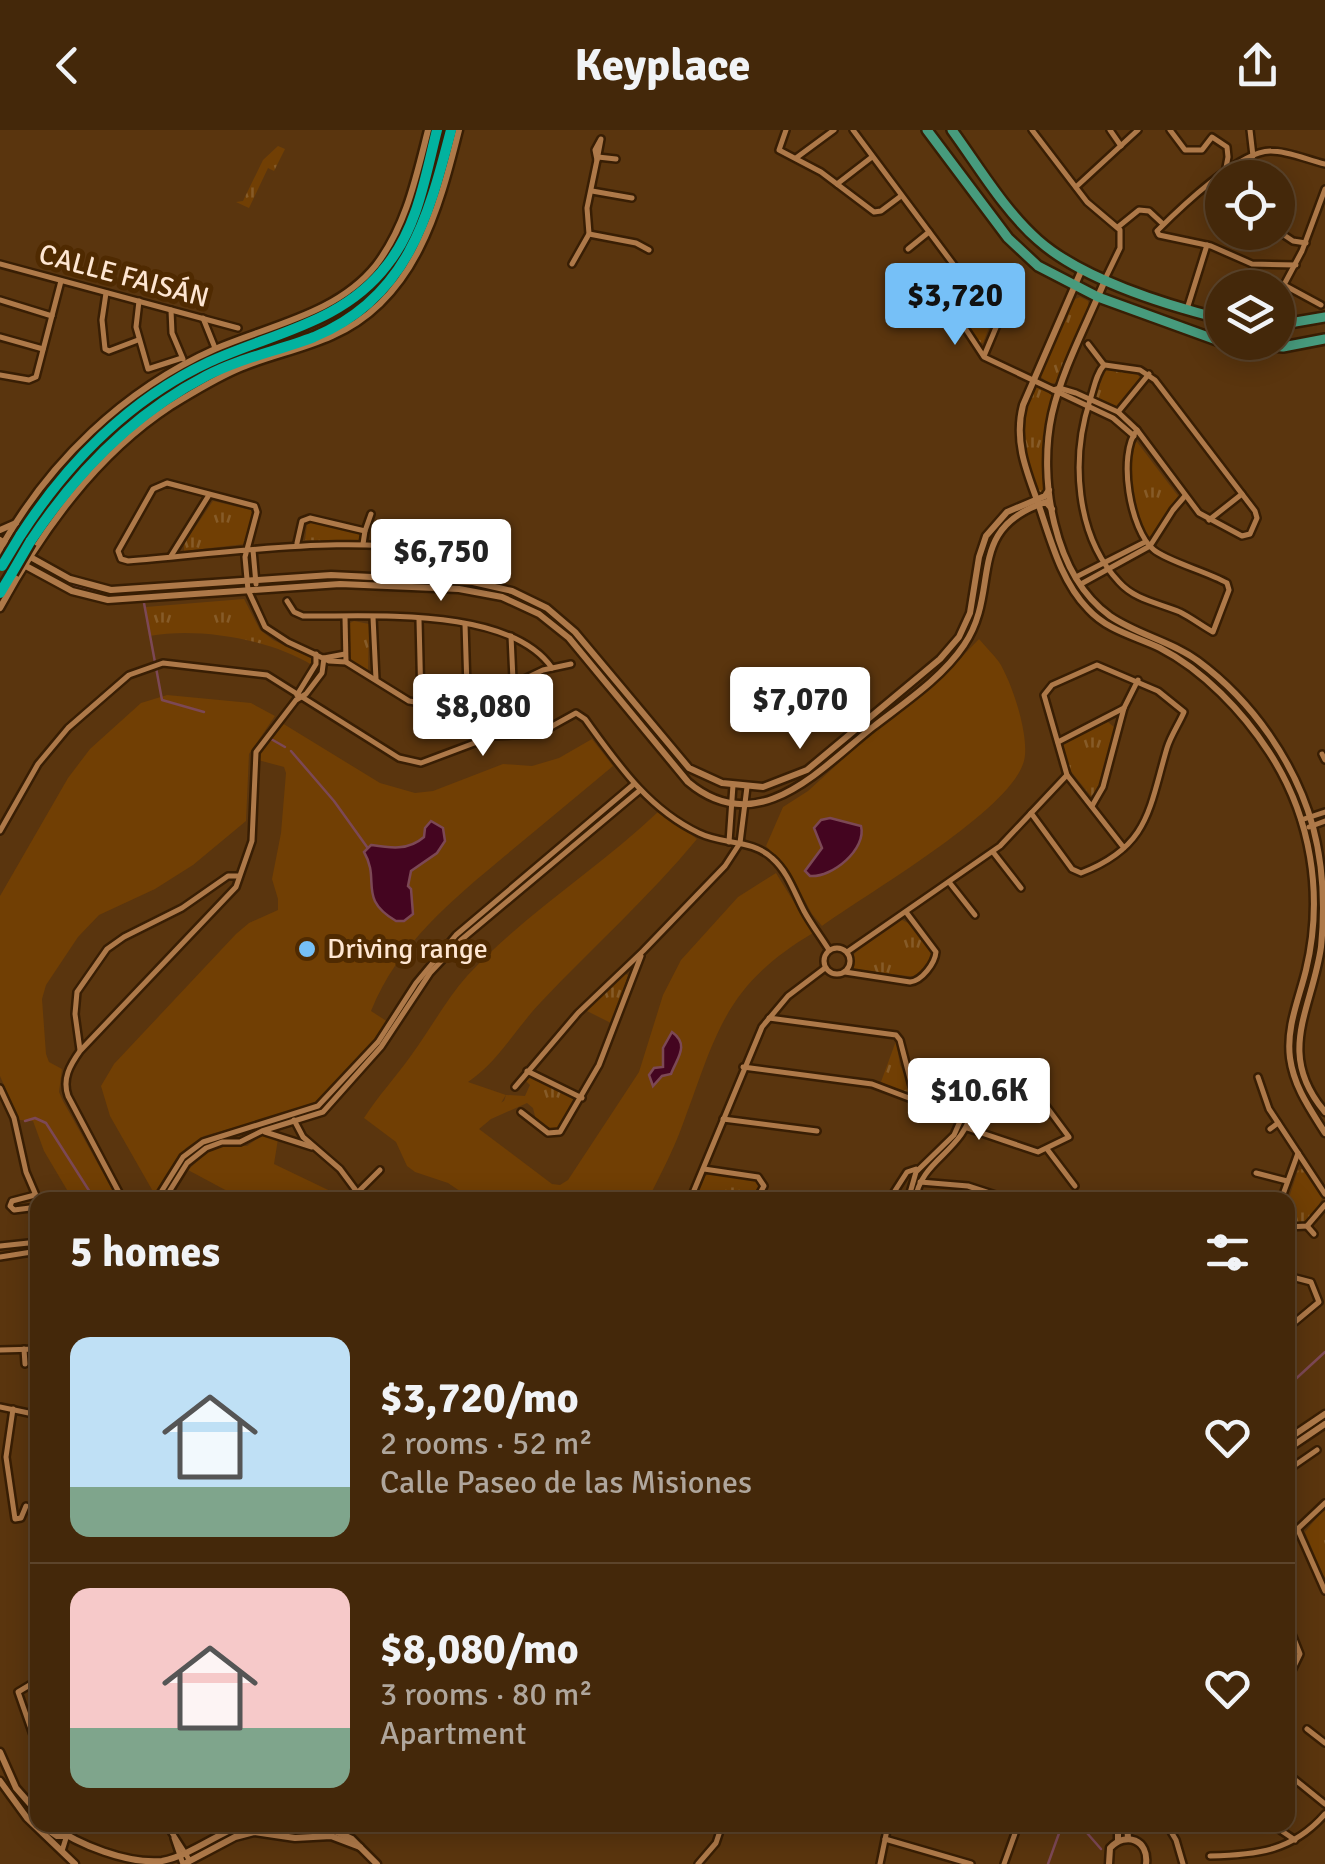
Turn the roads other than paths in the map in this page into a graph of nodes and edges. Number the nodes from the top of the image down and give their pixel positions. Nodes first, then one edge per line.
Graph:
1 (603, 130) edge
2 (786, 130) edge
3 (834, 130) edge
4 (852, 130) edge
5 (927, 130) edge
6 (952, 130) edge
7 (1032, 130) edge
8 (1110, 130) edge
9 (1138, 130) edge
10 (1170, 130) edge
11 (1250, 130) edge
12 (453, 133) edge
13 (433, 134) edge
14 (1121, 146) junction
15 (1253, 156) junction
16 (872, 157) junction
17 (597, 158) junction
18 (796, 158) junction
19 (616, 160) dead end
20 (1225, 160) edge
21 (1247, 160) edge
22 (1325, 164) edge
23 (419, 165) joint
24 (837, 184) junction
25 (1076, 187) junction
26 (1325, 188) edge
27 (592, 191) junction
28 (1205, 192) edge
29 (901, 196) junction
30 (632, 198) dead end
31 (1164, 225) junction
32 (1119, 229) junction
33 (929, 232) junction
34 (589, 234) junction
35 (1295, 241) edge
36 (1306, 243) junction
37 (1205, 245) edge
38 (908, 249) dead end
39 (649, 250) dead end
40 (1206, 250) edge
41 (1219, 250) edge
42 (1051, 251) junction
43 (0, 264) edge
44 (572, 264) dead end
45 (1296, 265) junction
46 (1040, 267) junction
47 (956, 269) junction
48 (1082, 269) junction
49 (1293, 270) edge
50 (1105, 279) junction
51 (61, 281) junction
52 (1074, 287) junction
53 (1295, 291) edge
54 (106, 292) junction
55 (1147, 294) junction
56 (1098, 298) junction
57 (0, 300) edge
58 (140, 301) junction
59 (1321, 305) dead end
60 (1188, 309) junction
61 (171, 310) junction
62 (1138, 313) junction
63 (1205, 314) edge
64 (52, 316) junction
65 (1325, 317) edge
66 (203, 318) junction
67 (1295, 322) edge
68 (238, 328) dead end
69 (1205, 336) edge
70 (0, 337) edge
71 (138, 340) junction
72 (1325, 340) edge
73 (1088, 344) dead end
74 (1295, 345) edge
75 (216, 349) junction
76 (44, 350) junction
77 (984, 357) junction
78 (184, 361) junction
79 (1104, 365) junction
80 (1149, 374) junction
81 (0, 375) edge
82 (1033, 380) junction
83 (1057, 391) junction
84 (1090, 398) junction
85 (130, 405) junction
86 (1088, 406) junction
87 (1118, 412) junction
88 (1113, 418) junction
89 (1135, 433) junction
90 (1033, 488) junction
91 (1049, 490) junction
92 (1242, 494) junction
93 (209, 495) junction
94 (1185, 496) junction
95 (1037, 502) junction
96 (1027, 505) junction
97 (1052, 509) junction
98 (370, 514) dead end
99 (1042, 514) junction
100 (1209, 520) junction
101 (17, 522) junction
102 (0, 530) edge
103 (365, 531) junction
104 (25, 539) junction
105 (1150, 543) junction
106 (296, 544) junction
107 (364, 544) junction
108 (1, 546) edge
109 (249, 550) junction
110 (29, 557) junction
111 (170, 557) junction
112 (1104, 562) junction
113 (23, 567) junction
114 (3, 569) edge
115 (1108, 569) junction
116 (251, 580) junction
117 (1078, 580) junction
118 (484, 584) junction
119 (252, 592) junction
120 (0, 594) edge
121 (286, 601) dead end
122 (0, 608) edge
123 (345, 617) junction
124 (373, 618) junction
125 (419, 620) junction
126 (465, 624) junction
127 (511, 636) junction
128 (316, 654) junction
129 (324, 658) junction
130 (346, 658) junction
131 (571, 664) dead end
132 (552, 668) junction
133 (513, 680) junction
134 (1138, 680) junction
135 (376, 681) junction
136 (467, 688) junction
137 (298, 697) junction
138 (421, 703) junction
139 (1230, 704) junction
140 (1124, 708) junction
141 (1250, 711) junction
142 (645, 723) junction
143 (1058, 742) junction
144 (1067, 775) junction
145 (733, 785) junction
146 (746, 787) junction
147 (637, 788) junction
148 (731, 802) junction
149 (746, 804) junction
150 (1092, 806) junction
151 (1325, 812) edge
152 (1032, 813) junction
153 (1306, 818) junction
154 (1325, 822) edge
155 (1308, 827) junction
156 (0, 831) edge
157 (727, 841) junction
158 (737, 846) junction
159 (1124, 848) junction
160 (992, 852) junction
161 (238, 876) junction
162 (949, 882) junction
163 (1021, 888) dead end
164 (906, 912) junction
165 (975, 915) dead end
166 (830, 950) junction
167 (643, 951) junction
168 (847, 952) junction
169 (826, 968) junction
170 (844, 972) junction
171 (768, 1018) junction
172 (80, 1052) junction
173 (743, 1067) junction
174 (527, 1071) junction
175 (1258, 1077) dead end
176 (1006, 1084) dead end
177 (515, 1087) dead end
178 (0, 1088) edge
179 (582, 1098) junction
180 (521, 1112) dead end
181 (1325, 1112) edge
182 (294, 1118) junction
183 (723, 1119) junction
184 (1278, 1123) junction
185 (967, 1128) junction
186 (1270, 1129) dead end
187 (262, 1131) junction
188 (817, 1131) dead end
189 (1325, 1133) edge
190 (315, 1148) junction
191 (1047, 1148) junction
192 (1298, 1153) junction
193 (919, 1168) junction
194 (702, 1169) junction
195 (380, 1170) dead end
196 (1256, 1173) dead end
197 (920, 1182) junction
198 (1287, 1182) junction
199 (1075, 1186) dead end
200 (35, 1192) edge
201 (119, 1192) edge
202 (166, 1192) edge
203 (168, 1192) edge
204 (356, 1192) edge
205 (358, 1192) edge
206 (693, 1192) edge
207 (761, 1192) edge
208 (894, 1192) edge
209 (911, 1192) edge
210 (918, 1192) edge
211 (986, 1192) edge
212 (1284, 1192) edge
213 (1325, 1194) edge
214 (1325, 1205) edge
215 (1308, 1226) junction
216 (1295, 1227) edge
217 (1314, 1234) dead end
218 (30, 1243) edge
219 (0, 1246) edge
220 (30, 1252) edge
221 (0, 1256) edge
222 (1295, 1278) edge
223 (1295, 1321) edge
224 (24, 1349) junction
225 (30, 1349) edge
226 (0, 1350) edge
227 (24, 1364) dead end
228 (0, 1407) edge
229 (13, 1409) junction
230 (30, 1414) edge
231 (1325, 1414) edge
232 (1325, 1424) edge
233 (1295, 1434) edge
234 (1295, 1445) edge
235 (1317, 1450) dead end
236 (1295, 1464) edge
237 (1325, 1504) edge
238 (26, 1506) dead end
239 (1298, 1530) junction
240 (1295, 1532) edge
241 (1325, 1591) edge
242 (1295, 1643) edge
243 (1295, 1666) edge
244 (30, 1685) edge
245 (30, 1726) edge
246 (1306, 1729) dead end
247 (1325, 1731) edge
248 (1322, 1741) edge
249 (0, 1752) edge
250 (1295, 1780) edge
251 (0, 1781) edge
252 (1325, 1804) edge
253 (30, 1805) edge
254 (1325, 1814) edge
255 (27, 1818) junction
256 (30, 1820) edge
257 (30, 1821) edge
258 (41, 1832) edge
259 (51, 1832) edge
260 (61, 1832) edge
261 (68, 1832) edge
262 (172, 1832) edge
263 (228, 1832) edge
264 (249, 1832) edge
265 (289, 1832) edge
266 (313, 1832) edge
267 (341, 1832) edge
268 (720, 1832) edge
269 (886, 1832) edge
270 (1016, 1832) edge
271 (1118, 1832) edge
272 (1128, 1832) edge
273 (1171, 1832) edge
274 (1283, 1832) edge
275 (67, 1836) junction
276 (310, 1836) junction
277 (1128, 1838) junction
278 (885, 1839) junction
279 (1118, 1840) junction
280 (1295, 1840) junction
281 (360, 1847) junction
282 (62, 1852) junction
283 (182, 1854) junction
284 (1210, 1856) dead end
285 (186, 1863) edge
286 (75, 1864) edge
287 (377, 1864) edge
288 (698, 1864) edge
289 (880, 1864) edge
290 (970, 1864) edge
291 (1004, 1864) edge
292 (1108, 1864) edge
293 (1146, 1864) edge
294 (1182, 1864) edge

1 - 17 street
2 - 18 street
3 - 18 street
4 - 16 street
5 - 46 main road
6 - 42 main road
7 - 25 street
8 - 14 street
9 - 14 street
10 - 20 street
11 - 15 street
12 - 104 highway
12 - 110 main road
13 - 23 highway
13 - 85 highway
14 - 25 street
15 - 21 street
15 - 22 street
16 - 24 street
16 - 29 street
17 - 19 street
17 - 27 street
18 - 24 street
23 - 75 main road
24 - 29 street
25 - 32 street
26 - 36 street
27 - 30 street
27 - 34 street
28 - 31 street
29 - 33 street
31 - 32 street
31 - 37 street
32 - 50 street
33 - 38 street
33 - 47 street
34 - 39 street
34 - 44 street
35 - 36 street
36 - 45 street
40 - 60 street
41 - 45 street
42 - 46 main road
42 - 48 main road
43 - 51 street, CALLE FAISÁN
45 - 49 street
46 - 52 main road
47 - 77 street
47 - 77 street
48 - 50 main road
48 - 52 main road
50 - 55 main road
50 - 56 main road
51 - 54 street, CALLE FAISÁN
51 - 64 street
52 - 56 main road
52 - 82 main road
53 - 59 street
54 - 58 street, CALLE FAISÁN
54 - 71 street
55 - 60 main road
55 - 62 main road
56 - 62 main road
56 - 83 main road
57 - 64 street
58 - 61 street, CALLE FAISÁN
58 - 71 street
60 - 63 main road
61 - 66 street, CALLE FAISÁN
61 - 78 street
62 - 69 main road
64 - 76 street
65 - 67 main road
66 - 68 street, CALLE FAISÁN
66 - 75 street
70 - 76 street
71 - 78 street
72 - 74 main road
73 - 79 street
75 - 78 main road
76 - 81 street
77 - 82 street
78 - 85 main road
79 - 80 street
79 - 84 street
80 - 87 street
80 - 92 street
82 - 83 street
82 - 90 main road
83 - 84 street
83 - 86 street
83 - 91 main road
84 - 86 street
84 - 87 street
85 - 101 main road
85 - 104 highway
86 - 88 street
86 - 112 street
87 - 88 street
87 - 89 street
88 - 89 street
89 - 94 street
89 - 105 street
90 - 95 main road
90 - 96 main road
91 - 95 main road
91 - 97 main road
92 - 100 street
92 - 100 street
93 - 109 street
93 - 111 street
93 - 111 street
94 - 100 street
94 - 105 street
95 - 96 main road
95 - 97 main road
95 - 99 main road
96 - 99 main road
96 - 146 main road
96 - 149 main road
97 - 117 main road
98 - 103 street
99 - 139 main road
101 - 102 main road
101 - 108 main road
103 - 106 street
103 - 107 street
104 - 114 highway, bridge
105 - 112 street
105 - 115 street
105 - 115 street
106 - 107 street
106 - 109 street
107 - 118 street
108 - 110 main road
108 - 113 main road
109 - 111 street
109 - 116 street
110 - 113 main road
110 - 116 main road
112 - 115 street
112 - 117 street
113 - 119 main road
113 - 122 main road
114 - 120 highway
115 - 117 street
116 - 118 main road
116 - 119 street
117 - 141 main road
118 - 142 main road
119 - 128 street
119 - 142 main road
121 - 123 street
123 - 124 street
123 - 130 street
124 - 125 street
124 - 135 street
125 - 126 street
125 - 138 street
126 - 127 street
126 - 136 street
127 - 132 street
127 - 133 street
128 - 129 street
128 - 137 street
129 - 130 street
129 - 137 street
130 - 135 street
131 - 132 street
132 - 133 street
133 - 136 street
134 - 140 street
134 - 143 street
134 - 159 street
135 - 138 street
136 - 138 street
137 - 147 street
137 - 156 street
137 - 161 street
139 - 141 main road
139 - 153 main road
140 - 143 street
140 - 150 street
141 - 153 main road
142 - 145 main road
142 - 148 main road
143 - 144 street
144 - 150 street
144 - 152 street
145 - 146 main road
145 - 148 street
146 - 149 street
147 - 157 street
147 - 182 street
148 - 149 main road
148 - 157 street
149 - 158 street
150 - 159 street
151 - 153 street
152 - 159 street
152 - 160 street
153 - 155 main road
154 - 155 street
155 - 181 main road
155 - 189 main road
157 - 158 street
158 - 166 street
158 - 167 street
160 - 162 street
160 - 163 street
161 - 172 street
161 - 172 street
162 - 164 street
162 - 165 street
164 - 168 street
164 - 170 street
166 - 168 street
166 - 169 street
167 - 174 street
167 - 179 street
168 - 170 street
169 - 170 street
169 - 171 street
171 - 173 street
171 - 173 street
172 - 201 street
173 - 183 street
174 - 177 street
174 - 179 street
175 - 184 street
176 - 191 street
178 - 200 street
179 - 180 street
182 - 187 street
182 - 190 street
182 - 202 street
183 - 188 street
183 - 194 street
184 - 186 street
184 - 192 street
185 - 191 street
185 - 193 street
185 - 197 street
187 - 190 street
187 - 203 street
190 - 204 street
191 - 199 street
192 - 198 street
192 - 213 street
193 - 208 street
193 - 209 street
194 - 206 street
194 - 207 street
195 - 205 street
196 - 198 street
197 - 210 street
197 - 211 street
198 - 212 street
214 - 215 street
215 - 216 street
215 - 217 street
218 - 219 street
220 - 221 street
222 - 223 street
224 - 225 street
224 - 226 street
224 - 227 street
228 - 229 street
229 - 230 street
229 - 238 street
231 - 233 main road
232 - 234 main road
235 - 236 street
237 - 239 street
239 - 240 street
239 - 241 street
242 - 243 street
244 - 245 street
246 - 248 street
247 - 248 street
249 - 253 main road
250 - 252 street
251 - 255 main road
254 - 280 street
255 - 256 main road
255 - 257 main road
258 - 282 main road
259 - 275 main road
260 - 275 main road
261 - 275 street
262 - 283 street
263 - 283 main road
264 - 285 main road
265 - 276 main road
266 - 276 main road
267 - 281 main road
268 - 288 street
269 - 278 street
270 - 291 street
271 - 279 main road
272 - 277 main road
273 - 294 street
274 - 280 street
275 - 282 street
275 - 283 main road
276 - 281 main road
277 - 279 main road
277 - 293 main road
278 - 289 street
278 - 290 street
279 - 292 main road
280 - 284 street
281 - 287 main road
282 - 286 main road
283 - 285 street

